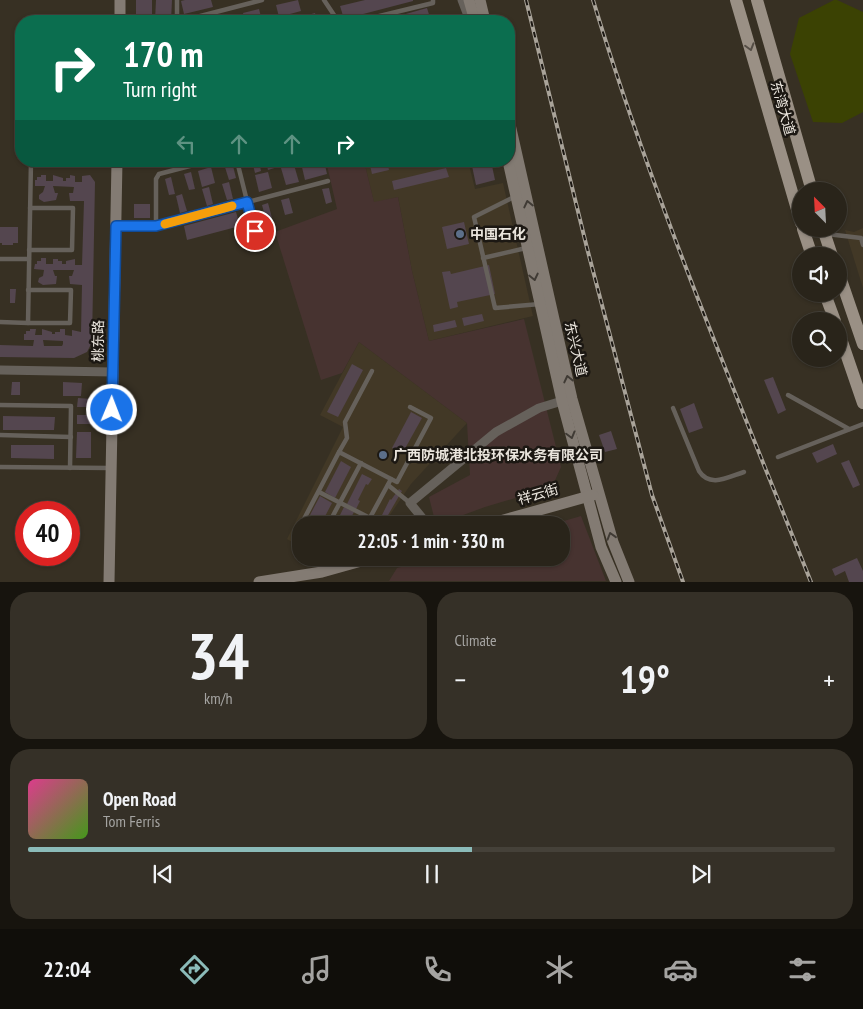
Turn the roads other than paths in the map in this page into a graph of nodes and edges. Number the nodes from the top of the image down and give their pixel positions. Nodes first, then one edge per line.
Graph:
1 (120, 0) edge
2 (176, 0) edge
3 (262, 0) edge
4 (324, 0) edge
5 (433, 0) edge
6 (462, 0) edge
7 (469, 0) edge
8 (480, 0) edge
9 (736, 0) edge
10 (757, 0) edge
11 (120, 15) edge
12 (176, 15) edge
13 (204, 15) edge
14 (334, 15) edge
15 (382, 15) edge
16 (468, 15) edge
17 (473, 15) edge
18 (484, 15) edge
19 (515, 147) edge
20 (31, 167) edge
21 (117, 167) edge
22 (186, 167) edge
23 (238, 167) edge
24 (509, 167) edge
25 (328, 181) dead end
26 (809, 182) edge
27 (792, 193) edge
28 (516, 196) junction
29 (247, 202) junction
30 (30, 208) junction
31 (116, 226) junction
32 (156, 226) junction
33 (848, 236) edge
34 (258, 245) dead end
35 (863, 245) edge
36 (527, 248) junction
37 (29, 250) junction
38 (483, 258) junction
39 (0, 259) edge
40 (29, 259) junction
41 (28, 290) junction
42 (847, 297) edge
43 (540, 304) junction
44 (0, 322) edge
45 (28, 323) junction
46 (862, 341) edge
47 (847, 356) edge
48 (0, 370) edge
49 (372, 371) dead end
50 (113, 372) junction
51 (788, 395) dead end
52 (562, 401) junction
53 (863, 403) edge
54 (0, 405) edge
55 (410, 407) dead end
56 (673, 408) dead end
57 (863, 424) edge
58 (849, 429) junction
59 (0, 436) edge
60 (71, 436) junction
61 (340, 452) junction
62 (778, 457) dead end
63 (361, 463) junction
64 (0, 467) edge
65 (70, 468) junction
66 (111, 468) junction
67 (744, 472) dead end
68 (390, 479) junction
69 (388, 484) junction
70 (319, 492) junction
71 (599, 493) junction
72 (587, 496) junction
73 (340, 503) junction
74 (410, 503) junction
75 (306, 516) edge
76 (333, 516) edge
77 (366, 516) edge
78 (371, 516) edge
79 (421, 516) edge
80 (517, 516) edge
81 (343, 566) edge
82 (109, 582) edge
83 (259, 582) edge
84 (616, 582) edge
85 (629, 582) edge

1 - 11 main road
2 - 12 lane
3 - 13 lane
4 - 14 lane
5 - 15 lane
6 - 16 street
7 - 17 main road
8 - 18 main road
9 -> 27 main road, 东湾大道
10 - 26 main road, 东湾大道
71 -> 19 main road, 东兴大道
20 - 30 lane
21 - 31 main road, 桃东路
22 - 32 lane
23 - 29 lane
24 - 28 main road, 东兴大道
25 - 29 lane
28 - 36 main road, 东兴大道
28 - 38 lane
29 - 32 lane
29 - 34 lane
30 - 37 lane
30 - 37 lane
31 - 32 lane
31 - 50 main road, 桃东路
33 - 35 lane
36 - 38 lane
36 -> 43 main road, 东兴大道
37 - 40 lane
38 - 43 lane
39 - 40 lane
40 - 41 lane
41 - 45 lane
41 - 45 lane
42 - 46 main road
43 - 52 main road, 东兴大道
44 - 45 lane
47 - 53 main road
48 - 50 street
49 - 61 lane
50 - 66 main road, 桃东路
51 - 58 lane
52 -> 72 main road, 东兴大道
52 - 74 street
54 - 60 lane
55 - 68 lane
56 - 67 lane
57 - 58 lane
58 - 62 lane
59 - 60 lane
60 - 65 lane
61 - 63 lane
61 - 70 lane
63 - 68 lane
63 - 73 lane
64 - 65 lane
65 - 66 lane
66 - 82 main road, 桃东路
68 - 69 lane
69 - 74 lane
69 - 78 lane
70 - 73 lane
70 - 75 lane
71 - 72 main road, 祥云街
85 -> 71 main road, 东兴大道
72 - 80 main road, 祥云街
72 - 84 main road, 东兴大道
73 - 76 lane
73 - 77 lane
74 - 79 street
81 - 83 main road

